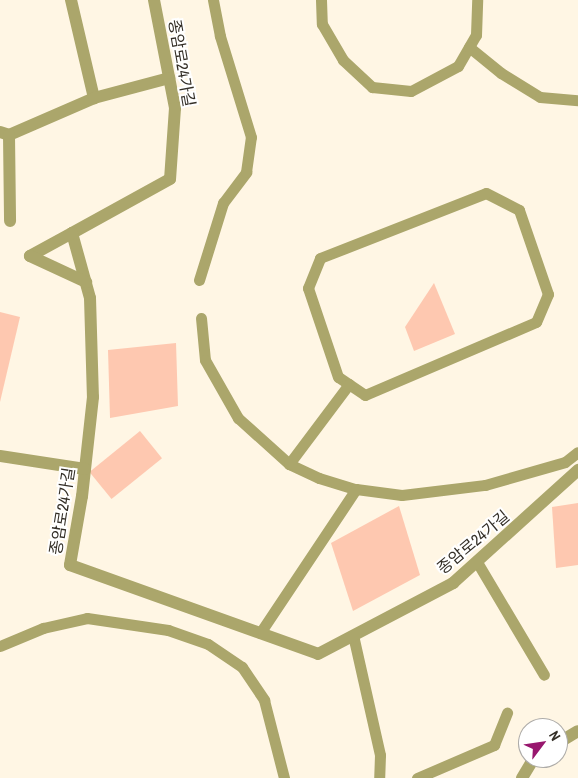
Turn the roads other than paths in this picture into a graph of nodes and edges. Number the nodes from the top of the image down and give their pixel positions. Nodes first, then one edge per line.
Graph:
1 (71, 0) edge
2 (154, 0) edge
3 (213, 0) edge
4 (321, 0) edge
5 (477, 0) edge
6 (469, 47) junction
7 (169, 78) junction
8 (94, 98) junction
9 (578, 100) edge
10 (4, 133) edge
11 (10, 222) dead end
12 (72, 233) junction
13 (199, 280) dead end
14 (86, 282) junction
15 (200, 318) dead end
16 (349, 384) junction
17 (578, 452) edge
18 (0, 456) edge
19 (289, 464) junction
20 (86, 469) junction
21 (578, 470) edge
22 (356, 489) junction
23 (476, 562) junction
24 (260, 633) junction
25 (354, 635) junction
26 (0, 646) edge
27 (544, 675) dead end
28 (507, 713) dead end
29 (284, 778) edge
30 (379, 778) edge
31 (417, 778) edge

1 - 8 street
2 - 7 street, 종암로24가길
3 - 13 lane
4 - 6 lane
5 - 6 lane
6 - 9 lane
7 - 8 street
7 - 12 street, 종암로24가길
8 - 10 street
10 - 11 street
12 - 14 street, 종암로24가길
12 - 14 street
14 - 20 street, 종암로24가길
15 - 19 lane
16 - 16 lane
16 - 19 lane
17 - 22 lane
18 - 20 street
19 - 22 lane
20 - 24 street, 종암로24가길
21 - 23 street, 종암로24가길
22 - 24 lane
23 - 25 street, 종암로24가길
23 - 27 lane
24 - 25 street, 종암로24가길
25 - 30 lane
26 - 29 lane
28 - 31 lane

